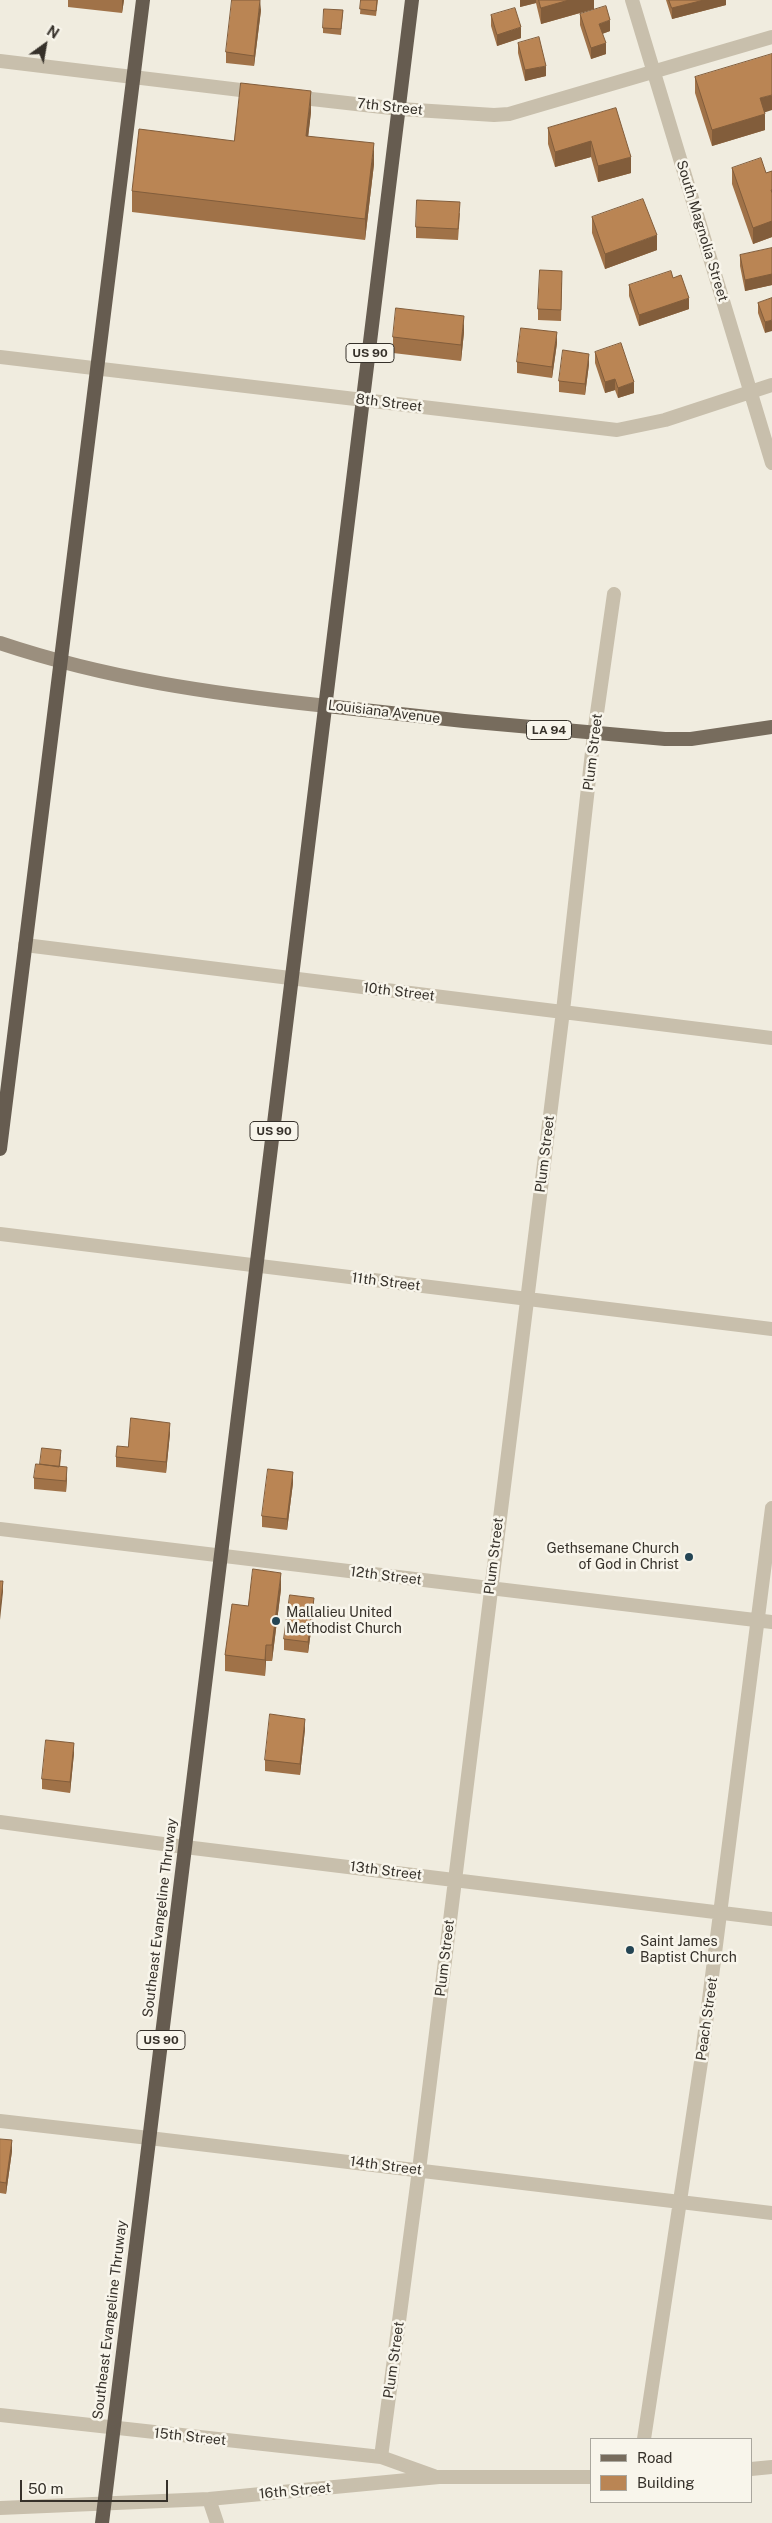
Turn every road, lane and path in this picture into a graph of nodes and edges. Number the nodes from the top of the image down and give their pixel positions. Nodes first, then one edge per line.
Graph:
1 (143, 0) edge
2 (412, 0) edge
3 (632, 0) edge
4 (772, 37) edge
5 (0, 60) edge
6 (654, 70) junction
7 (133, 77) junction
8 (400, 110) junction
9 (0, 358) edge
10 (96, 369) junction
11 (772, 385) edge
12 (750, 392) junction
13 (364, 400) junction
14 (772, 463) edge
15 (614, 594) dead end
16 (0, 643) edge
17 (62, 662) junction
18 (327, 706) junction
19 (772, 727) edge
20 (594, 734) junction
21 (26, 945) junction
22 (293, 980) junction
23 (563, 1011) junction
24 (772, 1038) edge
25 (0, 1149) edge
26 (0, 1234) edge
27 (257, 1266) junction
28 (527, 1299) junction
29 (772, 1329) edge
30 (772, 1508) edge
31 (0, 1530) edge
32 (222, 1556) junction
33 (490, 1589) junction
34 (758, 1621) junction
35 (772, 1622) edge
36 (0, 1822) edge
37 (185, 1847) junction
38 (454, 1879) junction
39 (721, 1913) junction
40 (772, 1919) edge
41 (0, 2121) edge
42 (149, 2138) junction
43 (419, 2170) junction
44 (680, 2202) junction
45 (772, 2213) edge
46 (0, 2414) edge
47 (114, 2428) junction
48 (644, 2438) edge
49 (381, 2457) junction
50 (772, 2467) edge
51 (752, 2469) edge
52 (590, 2477) edge
53 (439, 2478) junction
54 (209, 2499) junction
55 (104, 2504) junction
56 (0, 2508) edge
57 (102, 2523) edge
58 (217, 2523) edge

1 - 7 highway
2 - 8 highway, US 90
3 - 6 street, South Magnolia Street
4 - 6 street, 7th Street
5 - 7 street, 7th Street
6 - 8 street, 7th Street
6 - 12 street, South Magnolia Street
7 - 8 street, 7th Street
7 - 10 highway
8 - 13 highway, US 90
9 - 10 street, 8th Street
10 - 13 street, 8th Street
10 - 17 highway
11 - 12 street, 8th Street
12 - 13 street, 8th Street
12 - 14 street, South Magnolia Street
13 - 18 highway, US 90
15 - 20 street, Plum Street
16 - 17 main road, Louisiana Avenue
17 - 18 main road, Louisiana Avenue
17 - 21 highway
18 - 20 main road, Louisiana Avenue / LA 94
18 - 22 highway, US 90
19 - 20 main road, Louisiana Avenue / LA 94
20 - 23 street, Plum Street
21 - 22 street, 10th Street
21 - 25 highway
22 - 23 street, 10th Street
22 - 27 highway, US 90
23 - 24 street, 10th Street
23 - 28 street, Plum Street
26 - 27 street, 11th Street
27 - 28 street, 11th Street
27 - 32 highway, US 90
28 - 29 street, 11th Street
28 - 33 street, Plum Street
30 - 34 street, Peach Street
31 - 32 street, 12th Street
32 - 33 street, 12th Street
32 - 37 highway, Southeast Evangeline Thruway / US 90
33 - 34 street, 12th Street
33 - 38 street, Plum Street
34 - 35 street, 12th Street
34 - 39 street, Peach Street
36 - 37 street, 13th Street
37 - 38 street, 13th Street
37 - 42 highway, Southeast Evangeline Thruway / US 90
38 - 39 street, 13th Street
38 - 43 street, Plum Street
39 - 40 street, 13th Street
39 - 44 street, Peach Street
41 - 42 street, 14th Street
42 - 43 street, 14th Street
42 - 47 highway, Southeast Evangeline Thruway / US 90
43 - 44 street, 14th Street
43 - 49 street, Plum Street
44 - 45 street, 14th Street
44 - 48 street, Peach Street
46 - 47 street, 15th Street
47 - 49 street, 15th Street
47 - 55 highway, Southeast Evangeline Thruway / US 90
49 - 53 street
50 - 51 street
52 - 53 street, 16th Street
53 - 54 street, 16th Street
54 - 55 street, 16th Street
54 - 58 street
55 - 56 street, 16th Street
55 - 57 highway, Southeast Evangeline Thruway / US 90

